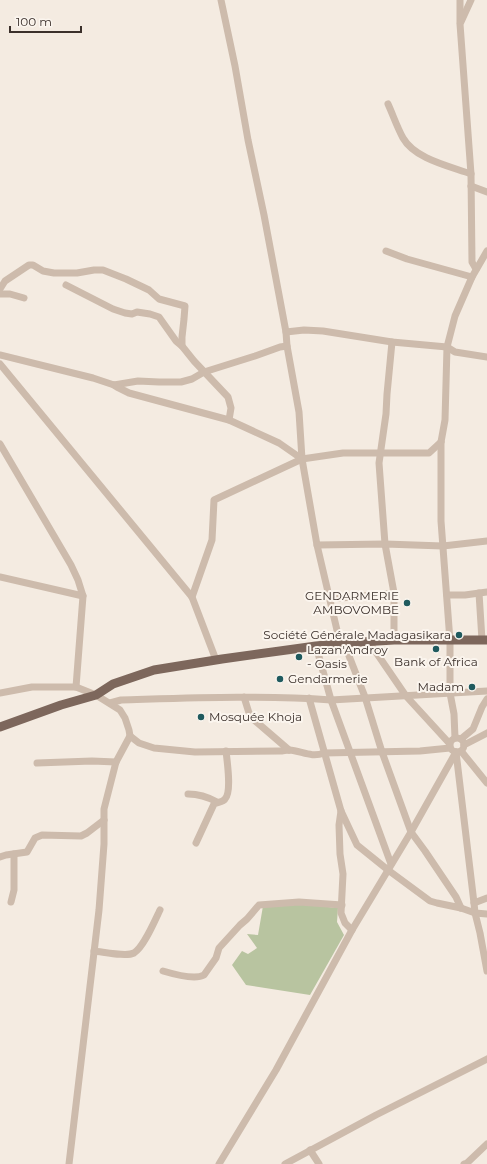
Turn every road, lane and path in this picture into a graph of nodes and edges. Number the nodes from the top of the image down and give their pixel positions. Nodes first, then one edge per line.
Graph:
1 (221, 0) edge
2 (460, 0) edge
3 (471, 0) edge
4 (460, 24) junction
5 (388, 104) dead end
6 (471, 174) junction
7 (471, 186) junction
8 (487, 192) edge
9 (386, 251) dead end
10 (487, 251) edge
11 (476, 269) junction
12 (472, 277) junction
13 (66, 285) dead end
14 (0, 289) edge
15 (0, 294) edge
16 (24, 298) dead end
17 (286, 332) junction
18 (392, 342) junction
19 (182, 346) junction
20 (288, 346) junction
21 (447, 347) junction
22 (0, 355) edge
23 (487, 357) edge
24 (0, 364) edge
25 (204, 372) junction
26 (114, 385) junction
27 (229, 420) junction
28 (441, 442) junction
29 (0, 444) edge
30 (380, 454) junction
31 (302, 459) junction
32 (487, 541) edge
33 (385, 544) junction
34 (317, 545) junction
35 (443, 546) junction
36 (0, 577) edge
37 (487, 592) edge
38 (479, 593) junction
39 (394, 594) junction
40 (447, 595) junction
41 (83, 596) junction
42 (192, 597) junction
43 (330, 599) junction
44 (394, 640) junction
45 (485, 640) edge
46 (450, 641) junction
47 (369, 642) junction
48 (342, 643) junction
49 (316, 646) junction
50 (216, 660) junction
51 (76, 687) junction
52 (487, 691) edge
53 (0, 693) edge
54 (450, 693) junction
55 (96, 695) junction
56 (406, 696) junction
57 (244, 697) junction
58 (365, 697) junction
59 (309, 698) junction
60 (487, 699) edge
61 (331, 700) junction
62 (110, 703) junction
63 (0, 727) edge
64 (487, 732) edge
65 (130, 736) junction
66 (456, 745) junction
67 (289, 750) junction
68 (226, 751) junction
69 (382, 752) junction
70 (324, 753) junction
71 (351, 753) junction
72 (37, 762) dead end
73 (116, 762) junction
74 (487, 783) edge
75 (188, 794) dead end
76 (217, 802) junction
77 (341, 811) junction
78 (104, 820) junction
79 (411, 832) junction
80 (196, 843) dead end
81 (14, 854) junction
82 (0, 857) edge
83 (390, 867) junction
84 (487, 898) edge
85 (10, 902) dead end
86 (474, 903) junction
87 (342, 905) junction
88 (461, 908) junction
89 (160, 910) dead end
90 (475, 913) junction
91 (487, 914) edge
92 (352, 930) junction
93 (94, 951) junction
94 (163, 971) dead end
95 (487, 971) edge
96 (487, 1059) edge
97 (487, 1144) edge
98 (310, 1150) junction
99 (70, 1164) edge
100 (220, 1164) edge
101 (285, 1164) edge
102 (319, 1164) edge
103 (464, 1164) edge

1 - 17 street
2 - 4 street
3 - 4 street
4 - 6 street
5 - 6 street
6 - 7 street
7 - 8 street
7 - 11 street
9 - 12 street
10 - 11 street
11 - 12 street
12 - 21 street
13 - 19 street
14 - 19 street
15 - 16 street
17 - 18 street
17 - 20 street
18 - 21 street
18 - 30 street
19 - 25 street
20 - 25 street
20 - 31 street
21 - 23 street
21 - 28 street
22 - 26 street
24 - 42 street
25 - 26 street
25 - 27 street
26 - 27 street
27 - 31 street
28 - 30 street
28 - 35 street
29 - 41 street
30 - 31 street
30 - 33 street
31 - 34 street
31 - 42 street
32 - 35 street
33 - 34 street
33 - 35 street
33 - 39 street
34 - 43 street
35 - 40 street
36 - 41 street
37 - 38 street
38 - 40 street
38 - 45 street
39 - 43 street
39 - 44 street
40 - 46 street
41 - 51 street
42 - 50 street
43 - 48 street
44 - 46 main road
44 - 47 main road
45 - 46 main road
46 - 54 street
47 - 48 main road
47 - 56 street
48 - 49 main road
48 - 58 street
49 - 50 main road
49 - 61 street
50 - 55 main road
51 - 53 street
51 - 55 street
52 - 54 street
54 - 56 street
54 - 66 street
55 - 62 street
55 - 63 main road
56 - 58 street
56 - 66 street
57 - 59 street
57 - 62 street
57 - 67 street
58 - 61 street
58 - 69 street
59 - 61 street
59 - 70 street
60 - 66 street
61 - 71 street
62 - 65 street
64 - 66 street
65 - 68 street
65 - 73 street
66 - 69 street
66 - 74 street
66 - 79 street
66 - 86 street
67 - 68 street
67 - 70 street
68 - 76 street
69 - 71 street
69 - 79 street
70 - 71 street
70 - 77 street
71 - 83 street
72 - 73 street
73 - 78 street
75 - 76 street
76 - 80 street
77 - 83 street
77 - 87 street
78 - 81 street
78 - 93 street
79 - 83 street
79 - 88 street
81 - 82 street
81 - 85 street
83 - 88 street
83 - 92 street
84 - 86 street
86 - 90 street
87 - 92 street
87 - 94 street
88 - 90 street
89 - 93 street
90 - 91 street
90 - 95 street
92 - 100 street
93 - 99 street
96 - 98 street
97 - 103 street
98 - 101 street
98 - 102 street

